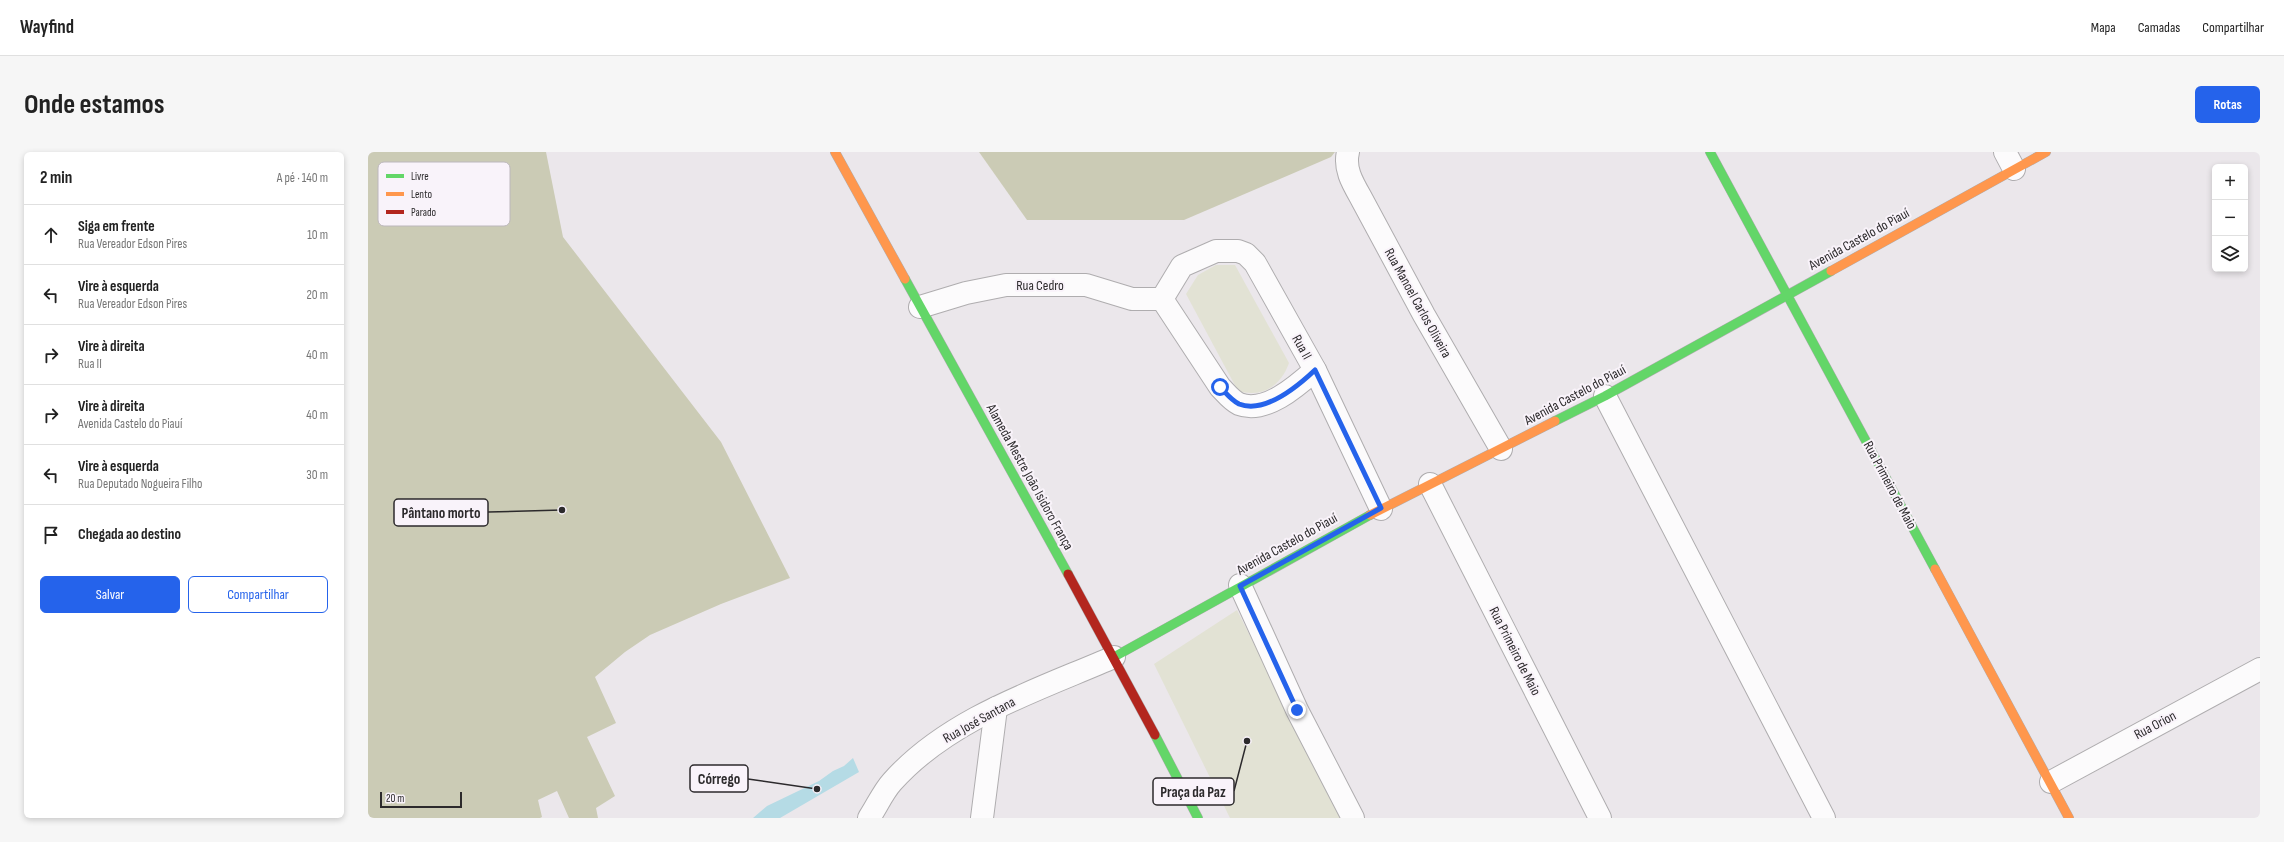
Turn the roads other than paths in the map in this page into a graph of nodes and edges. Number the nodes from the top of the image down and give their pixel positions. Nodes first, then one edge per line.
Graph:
1 (835, 152) edge
2 (1348, 152) edge
3 (1710, 152) edge
4 (2046, 152) edge
5 (2009, 160) edge
6 (1788, 295) junction
7 (1162, 299) junction
8 (920, 307) junction
9 (1315, 370) junction
10 (1605, 396) junction
11 (1501, 449) junction
12 (1430, 484) junction
13 (1381, 508) junction
14 (1240, 586) junction
15 (1114, 656) junction
16 (2260, 669) edge
17 (996, 708) junction
18 (2050, 782) junction
19 (869, 818) edge
20 (982, 818) edge
21 (1198, 818) edge
22 (1353, 818) edge
23 (1600, 818) edge
24 (1824, 818) edge
25 (2069, 818) edge

1 - 8 main road, Alameda Mestre João Isidoro França
2 - 11 street, Rua Manoel Carlos Oliveira
3 - 6 main road, Rua Primeiro de Maio
4 - 5 main road, Avenida Castelo do Piauí
5 - 6 main road, Avenida Castelo do Piauí
6 - 10 main road, Avenida Castelo do Piauí
6 - 18 main road, Rua Primeiro de Maio
7 - 8 street, Rua Cedro
7 - 9 street
7 - 9 street, Rua II
8 - 15 main road, Alameda Mestre João Isidoro França
9 - 13 street, Rua II
10 - 11 main road, Avenida Castelo do Piauí
10 - 24 street
11 - 12 main road, Avenida Castelo do Piauí
12 - 13 main road, Avenida Castelo do Piauí
12 - 23 street, Rua Primeiro de Maio
13 - 14 main road, Avenida Castelo do Piauí
14 - 15 main road, Avenida Castelo do Piauí
14 - 22 street
15 - 17 street, Rua José Santana
15 - 21 main road, Alameda Mestre João Isidoro França
16 - 18 street, Rua Orion
17 - 19 street, Rua José Santana
17 - 20 street
18 - 25 main road, Rua Primeiro de Maio

